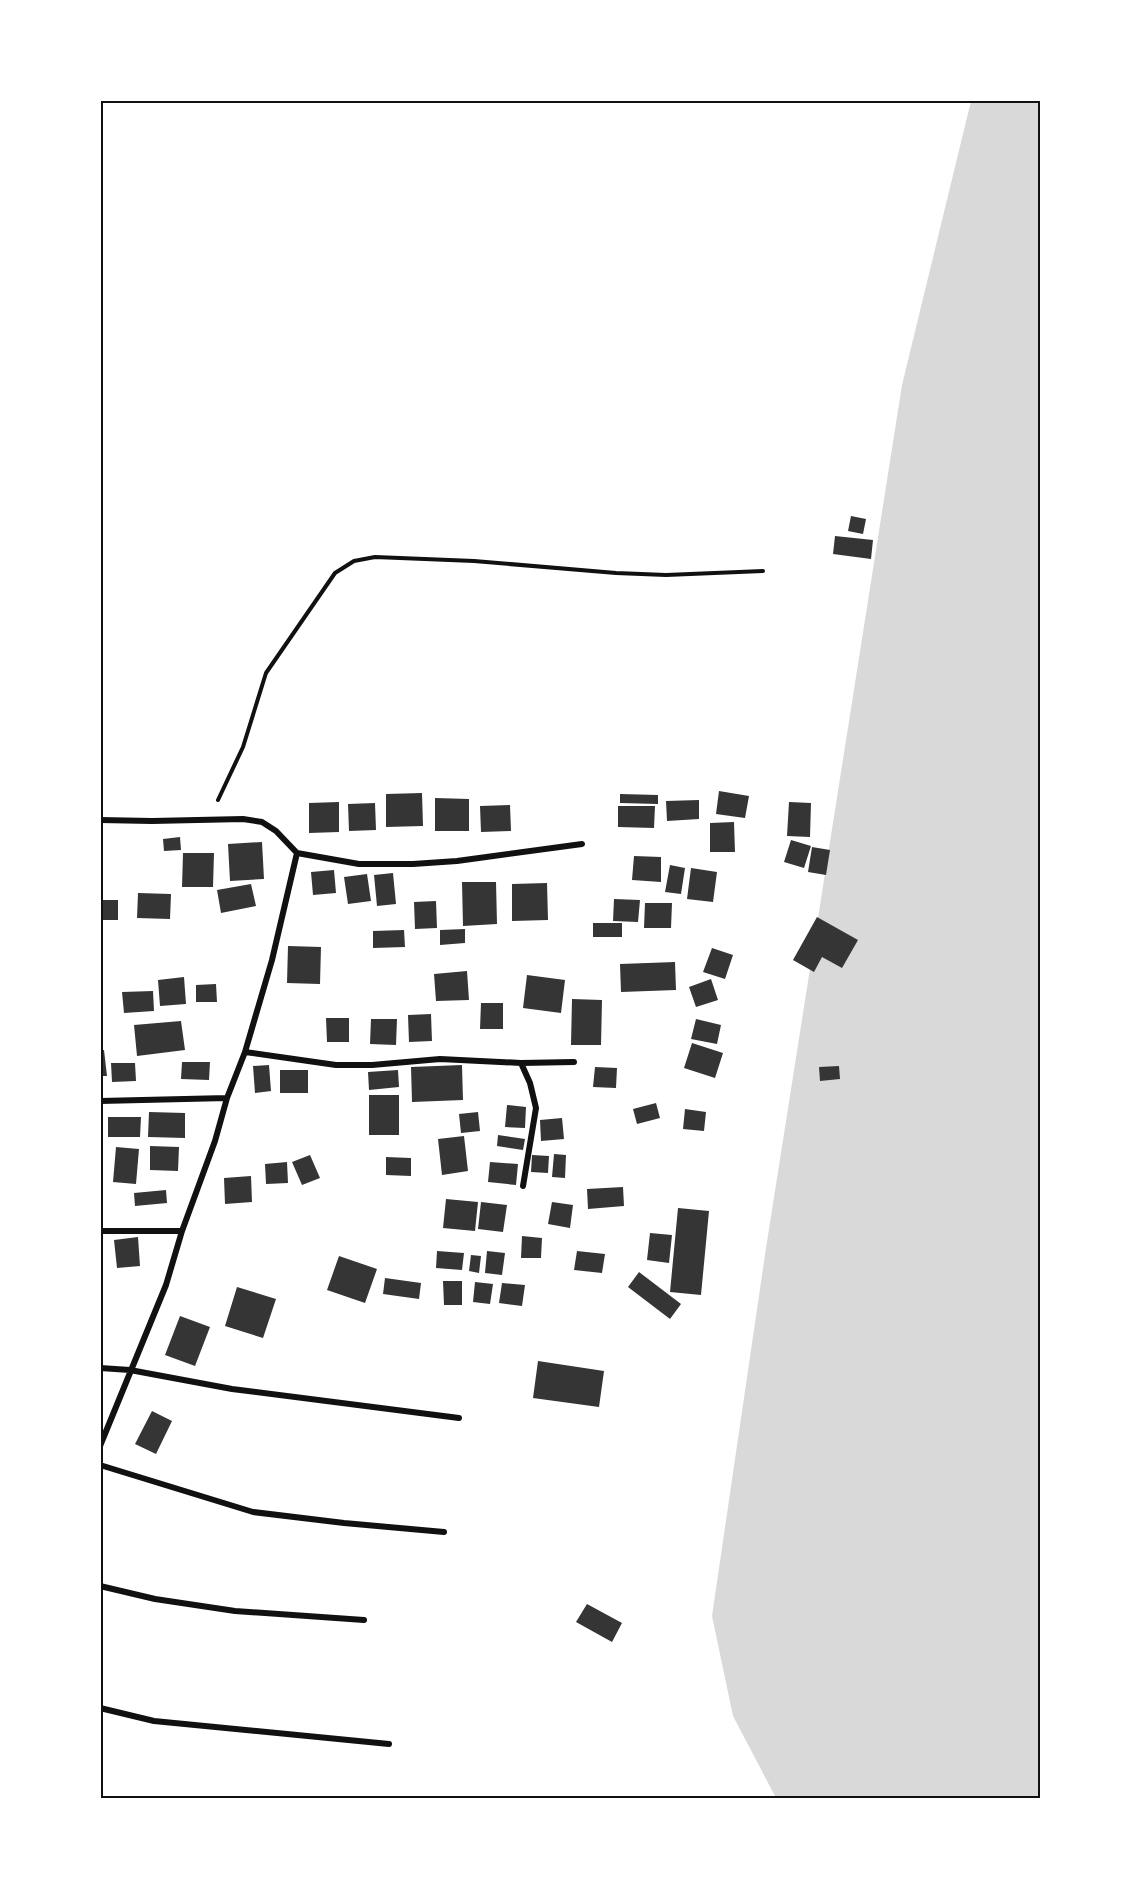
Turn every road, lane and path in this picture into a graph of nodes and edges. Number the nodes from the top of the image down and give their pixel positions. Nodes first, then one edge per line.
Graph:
1 (763, 571) dead end
2 (100, 819) edge
3 (208, 820) junction
4 (582, 844) dead end
5 (297, 853) junction
6 (245, 1052) junction
7 (574, 1062) dead end
8 (521, 1063) junction
9 (227, 1098) junction
10 (100, 1101) edge
11 (523, 1185) dead end
12 (100, 1231) edge
13 (182, 1231) junction
14 (100, 1368) edge
15 (130, 1370) junction
16 (459, 1418) dead end
17 (100, 1446) edge
18 (100, 1466) edge
19 (444, 1532) dead end
20 (100, 1586) edge
21 (363, 1620) dead end
22 (100, 1708) edge
23 (389, 1744) dead end

1 - 3 path
2 - 3 street
3 - 5 street
4 - 5 street
5 - 6 street
6 - 8 street
6 - 9 street
7 - 8 street
8 - 11 street
9 - 10 street
9 - 13 street
12 - 13 street
13 - 15 street
14 - 15 street
15 - 16 street
15 - 17 street
18 - 19 street
20 - 21 street
22 - 23 street

